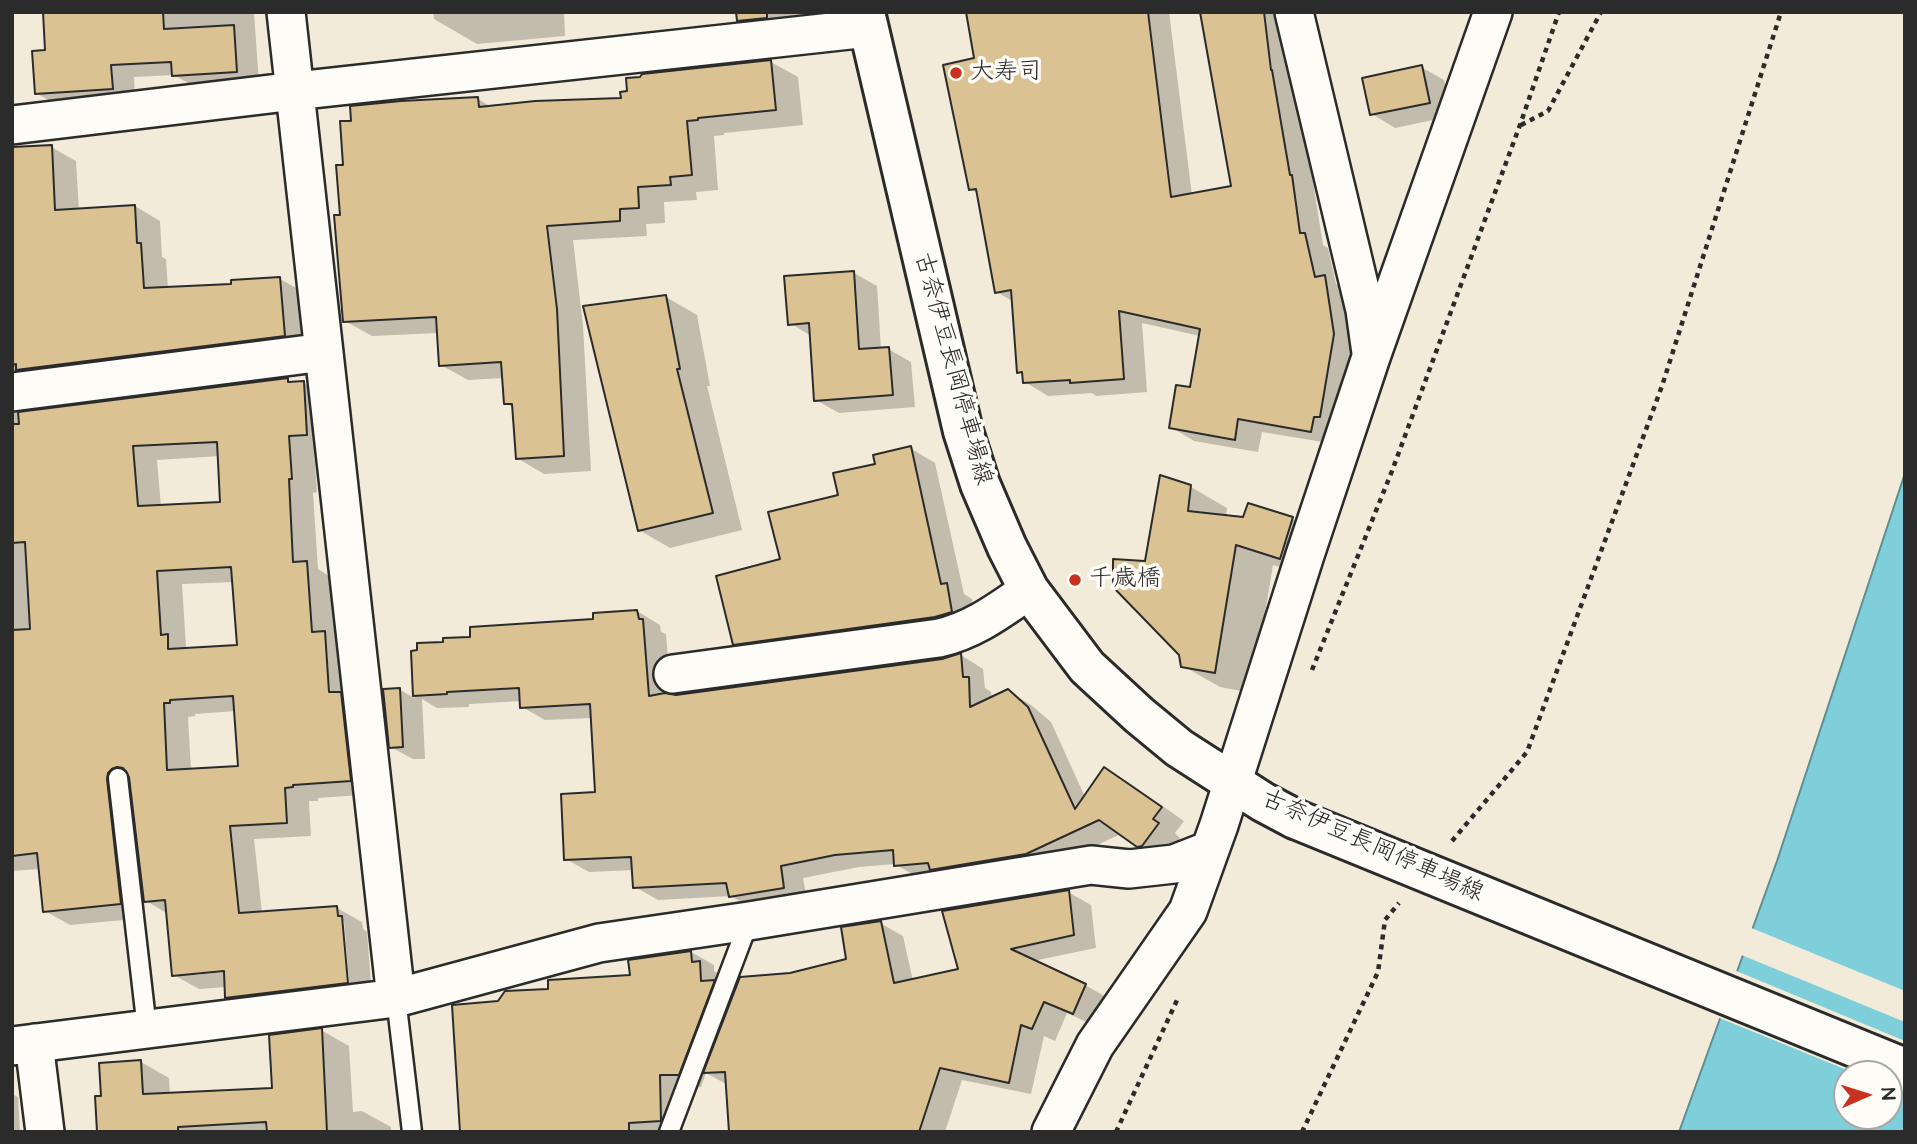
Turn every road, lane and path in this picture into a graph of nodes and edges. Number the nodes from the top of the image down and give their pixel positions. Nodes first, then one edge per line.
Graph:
1 (286, 12) edge
2 (1294, 12) edge
3 (1493, 12) edge
4 (1559, 12) edge
5 (1601, 12) edge
6 (1782, 12) edge
7 (867, 20) edge
8 (295, 91) junction
9 (12, 125) edge
10 (1520, 125) junction
11 (324, 352) junction
12 (1371, 357) junction
13 (12, 392) edge
14 (1029, 590) junction
15 (673, 674) dead end
16 (1310, 674) dead end
17 (118, 778) dead end
18 (1233, 782) junction
19 (1447, 846) dead end
20 (1210, 850) junction
21 (1403, 899) dead end
22 (748, 921) junction
23 (397, 998) junction
24 (147, 1029) junction
25 (23, 1044) edge
26 (1905, 1068) edge
27 (45, 1132) edge
28 (412, 1132) edge
29 (669, 1132) edge
30 (1051, 1132) edge
31 (1302, 1132) edge

1 - 8 street
2 - 12 street
3 - 12 street
4 - 10 path
5 - 10 path
6 - 19 path
7 - 8 street
7 - 14 main road, 古奈伊豆長岡停車場線
8 - 9 street
8 - 11 street
10 - 16 path
11 - 13 street
11 - 23 street
12 - 18 street
14 - 15 street
14 - 18 main road, 古奈伊豆長岡停車場線
17 - 24 lane
18 - 20 street
18 - 26 main road, 古奈伊豆長岡停車場線, bridge
20 - 22 street
20 - 30 street
21 - 31 path
22 - 23 street
22 - 29 lane
23 - 24 street
23 - 28 lane
24 - 25 street
25 - 27 street

